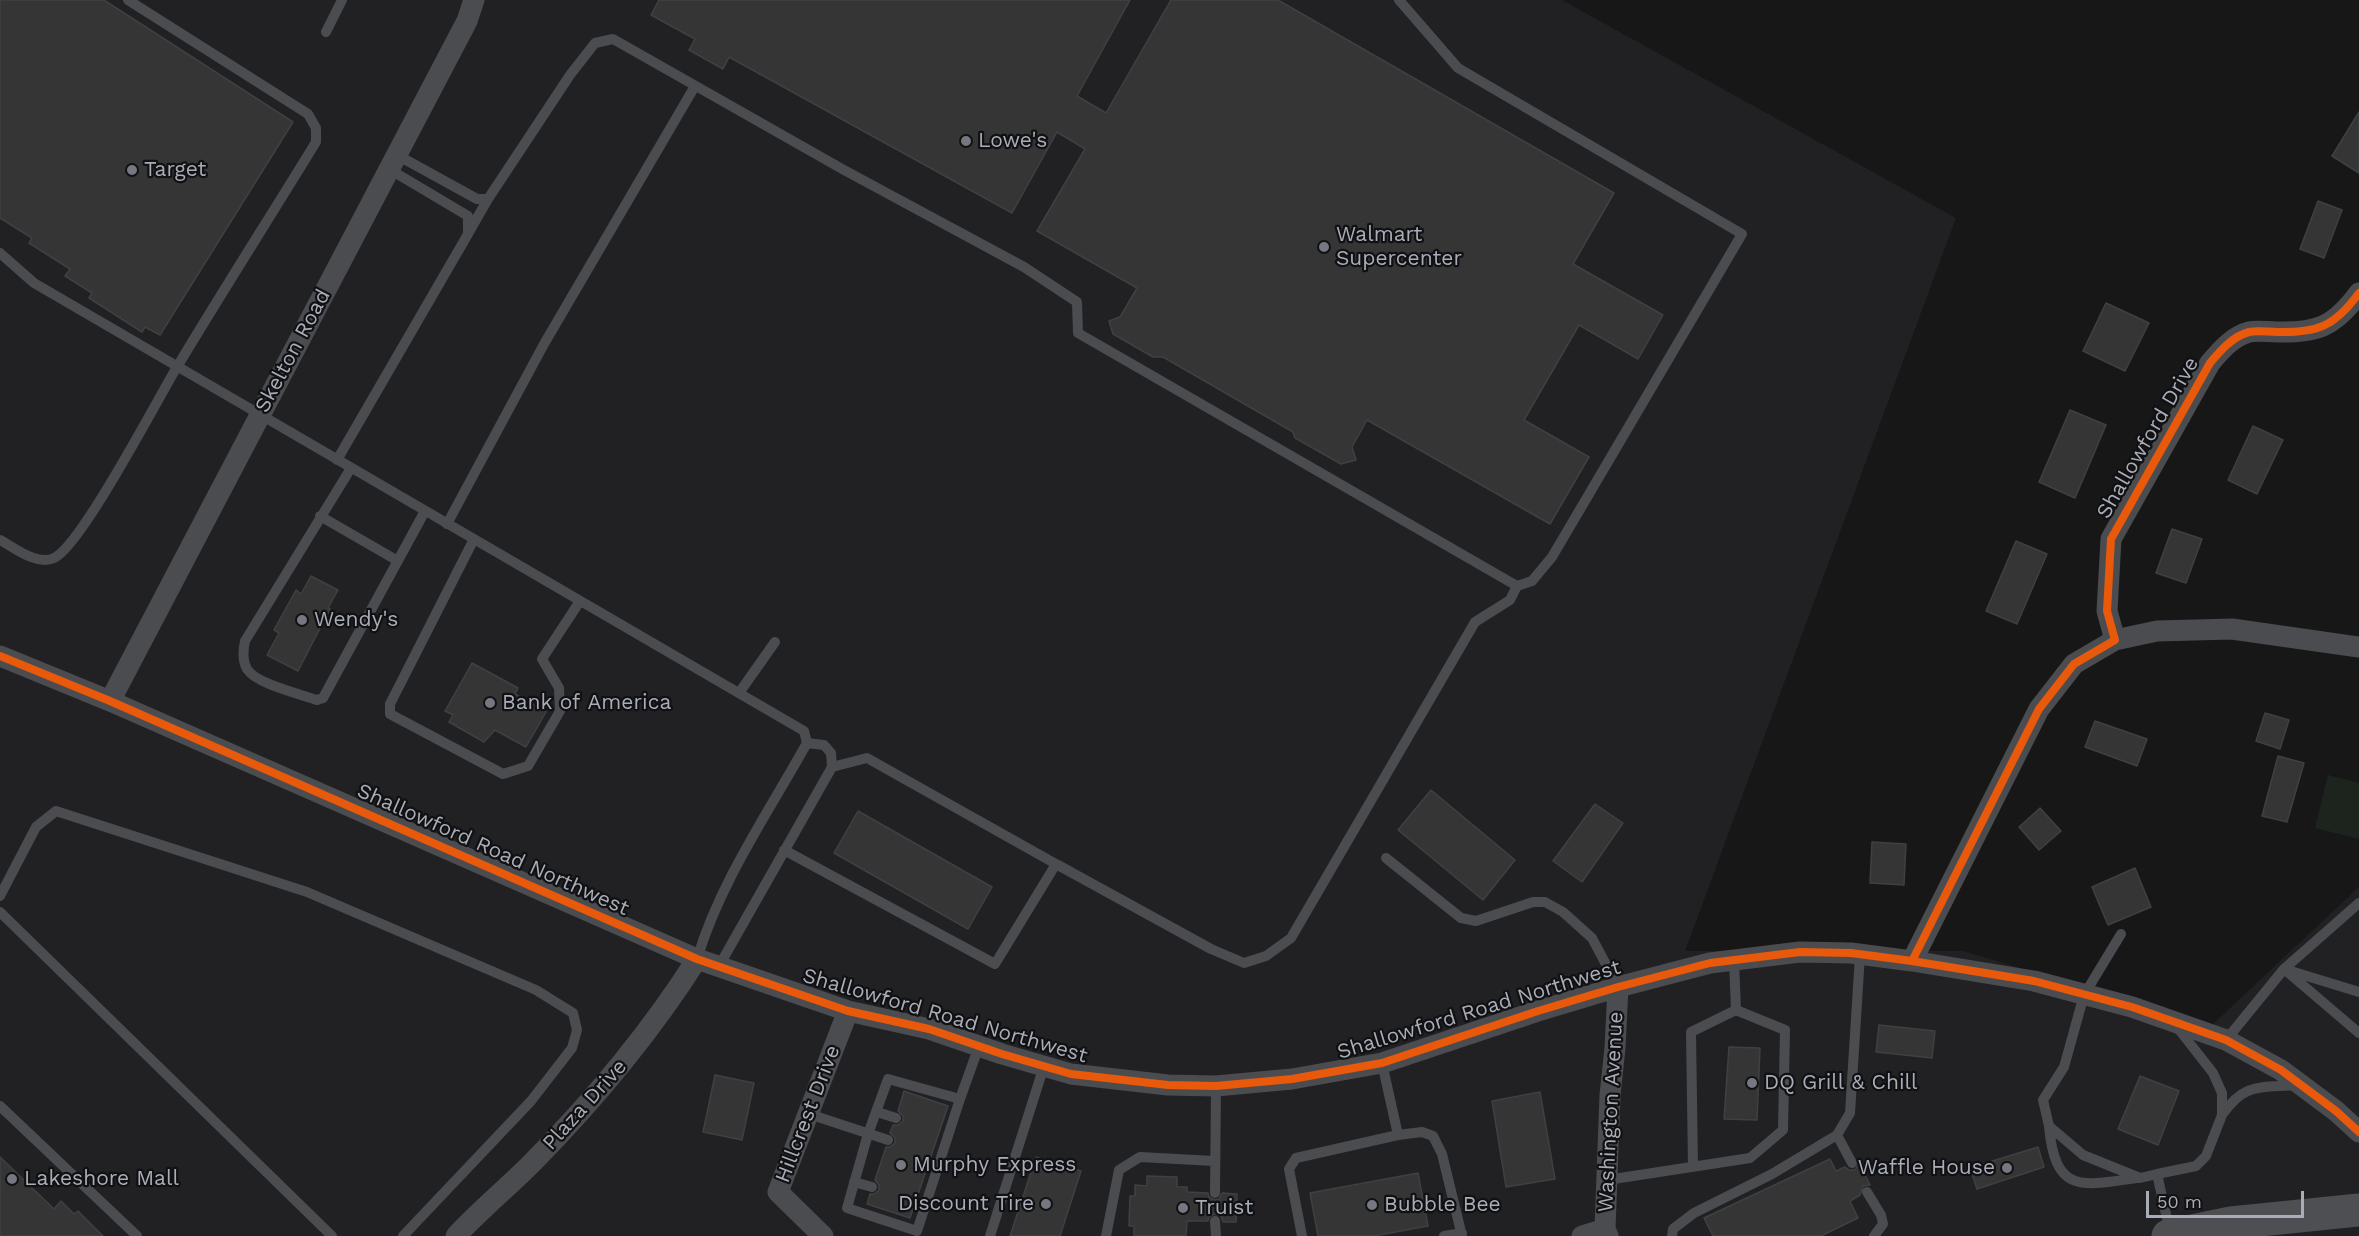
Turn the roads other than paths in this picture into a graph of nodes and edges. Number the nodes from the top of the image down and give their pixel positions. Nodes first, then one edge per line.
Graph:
1 (128, 0) edge
2 (342, 0) edge
3 (474, 0) edge
4 (1399, 0) edge
5 (326, 32) dead end
6 (695, 86) junction
7 (393, 162) junction
8 (488, 199) junction
9 (468, 234) junction
10 (0, 253) edge
11 (2359, 293) edge
12 (177, 366) junction
13 (260, 415) junction
14 (336, 460) junction
15 (351, 468) junction
16 (426, 511) junction
17 (320, 516) junction
18 (447, 524) junction
19 (474, 539) junction
20 (0, 540) edge
21 (398, 561) junction
22 (1517, 586) junction
23 (580, 601) junction
24 (2115, 640) junction
25 (775, 642) dead end
26 (2359, 647) edge
27 (0, 656) edge
28 (739, 693) junction
29 (110, 701) junction
30 (807, 743) junction
31 (832, 767) junction
32 (784, 850) junction
33 (1386, 858) dead end
34 (1056, 864) junction
35 (0, 896) edge
36 (2359, 903) edge
37 (0, 912) edge
38 (2121, 934) dead end
39 (1860, 955) junction
40 (697, 959) junction
41 (1734, 960) junction
42 (1912, 961) junction
43 (719, 966) junction
44 (2284, 969) junction
45 (1618, 987) junction
46 (2359, 993) edge
47 (2084, 994) junction
48 (1736, 1010) junction
49 (848, 1011) junction
50 (2174, 1022) junction
51 (2359, 1034) edge
52 (2226, 1040) junction
53 (979, 1046) junction
54 (1382, 1063) junction
55 (1044, 1066) junction
56 (2301, 1085) junction
57 (1216, 1086) junction
58 (960, 1099) junction
59 (0, 1106) edge
60 (876, 1112) junction
61 (808, 1114) junction
62 (2222, 1115) junction
63 (896, 1118) dead end
64 (2049, 1126) junction
65 (2359, 1132) edge
66 (868, 1134) junction
67 (1398, 1136) junction
68 (1837, 1136) junction
69 (888, 1140) dead end
70 (1214, 1161) junction
71 (1852, 1163) dead end
72 (1693, 1167) junction
73 (2157, 1174) junction
74 (2140, 1178) junction
75 (1607, 1180) junction
76 (854, 1182) junction
77 (872, 1187) dead end
78 (1867, 1192) dead end
79 (1215, 1193) dead end
80 (2359, 1210) edge
81 (1215, 1221) dead end
82 (1606, 1233) edge
83 (1462, 1234) edge
84 (137, 1236) edge
85 (332, 1236) edge
86 (403, 1236) edge
87 (456, 1236) edge
88 (823, 1236) edge
89 (990, 1236) edge
90 (1106, 1236) edge
91 (1216, 1236) edge
92 (1302, 1236) edge
93 (1444, 1236) edge
94 (1582, 1236) edge
95 (1672, 1236) edge
96 (1874, 1236) edge
97 (2169, 1236) edge

1 - 12 lane
2 - 5 lane
3 - 7 street, Skelton Road
4 - 22 lane
6 - 8 lane
6 - 18 lane
6 - 22 lane
7 - 8 lane
7 - 9 lane
7 - 13 street, Skelton Road
8 - 9 lane
9 - 14 lane
10 - 12 lane
11 - 24 street, Shallowford Drive
12 - 13 lane
12 - 20 lane
13 - 14 lane
13 - 29 street, Skelton Road
14 - 15 lane
15 - 16 lane
15 - 17 lane
16 - 18 lane
16 - 21 lane
17 - 21 lane
17 - 21 lane
18 - 19 lane
19 - 23 lane
19 - 23 lane
22 - 34 lane
23 - 28 lane
24 - 26 street
24 - 42 street
25 - 28 lane
27 - 29 street, Shallowford Road Northwest
28 - 30 lane
29 - 40 street, Shallowford Road Northwest
30 - 31 lane
30 - 40 lane
31 - 32 lane
31 - 34 lane
32 - 34 lane
32 - 43 lane
33 - 45 lane
35 - 86 lane
36 - 44 lane
37 - 85 lane
38 - 47 lane
39 - 41 street, Shallowford Road Northwest
39 - 42 street, Shallowford Road Northwest
39 - 68 lane
40 - 43 street, Shallowford Road Northwest
40 - 87 street, Plaza Drive
41 - 45 street, Shallowford Road Northwest
41 - 48 lane
42 - 47 street, Shallowford Road Northwest
43 - 49 street, Shallowford Road Northwest
44 - 46 lane
44 - 51 lane
44 - 52 lane
45 - 54 street, Shallowford Road Northwest
45 - 75 street, Washington Avenue
47 - 50 street, Shallowford Road Northwest
47 - 64 lane
48 - 72 lane
48 - 72 lane
49 - 53 street, Shallowford Road Northwest
49 - 61 street, Hillcrest Drive
50 - 52 street, Shallowford Road Northwest
50 - 62 lane
52 - 56 street, Shallowford Road Northwest
53 - 55 street, Shallowford Road Northwest
53 - 58 lane
54 - 57 street, Shallowford Road Northwest
54 - 67 lane
55 - 57 street, Shallowford Road Northwest
55 - 89 lane
56 - 62 lane
56 - 65 street, Shallowford Road Northwest
57 - 70 lane
58 - 60 lane
58 - 76 lane
59 - 84 lane
60 - 63 lane
60 - 66 lane
61 - 66 lane
61 - 88 street, Hillcrest Drive
62 - 73 lane
64 - 74 lane
64 - 74 lane
66 - 69 lane
66 - 76 lane
67 - 83 lane
67 - 92 lane
68 - 71 lane
68 - 95 lane
70 - 79 lane
70 - 90 lane
72 - 75 lane
73 - 74 lane
73 - 97 lane
75 - 82 street, Washington Avenue
76 - 77 lane
78 - 96 lane
80 - 97 main road
81 - 91 lane
82 - 94 street
83 - 93 lane

